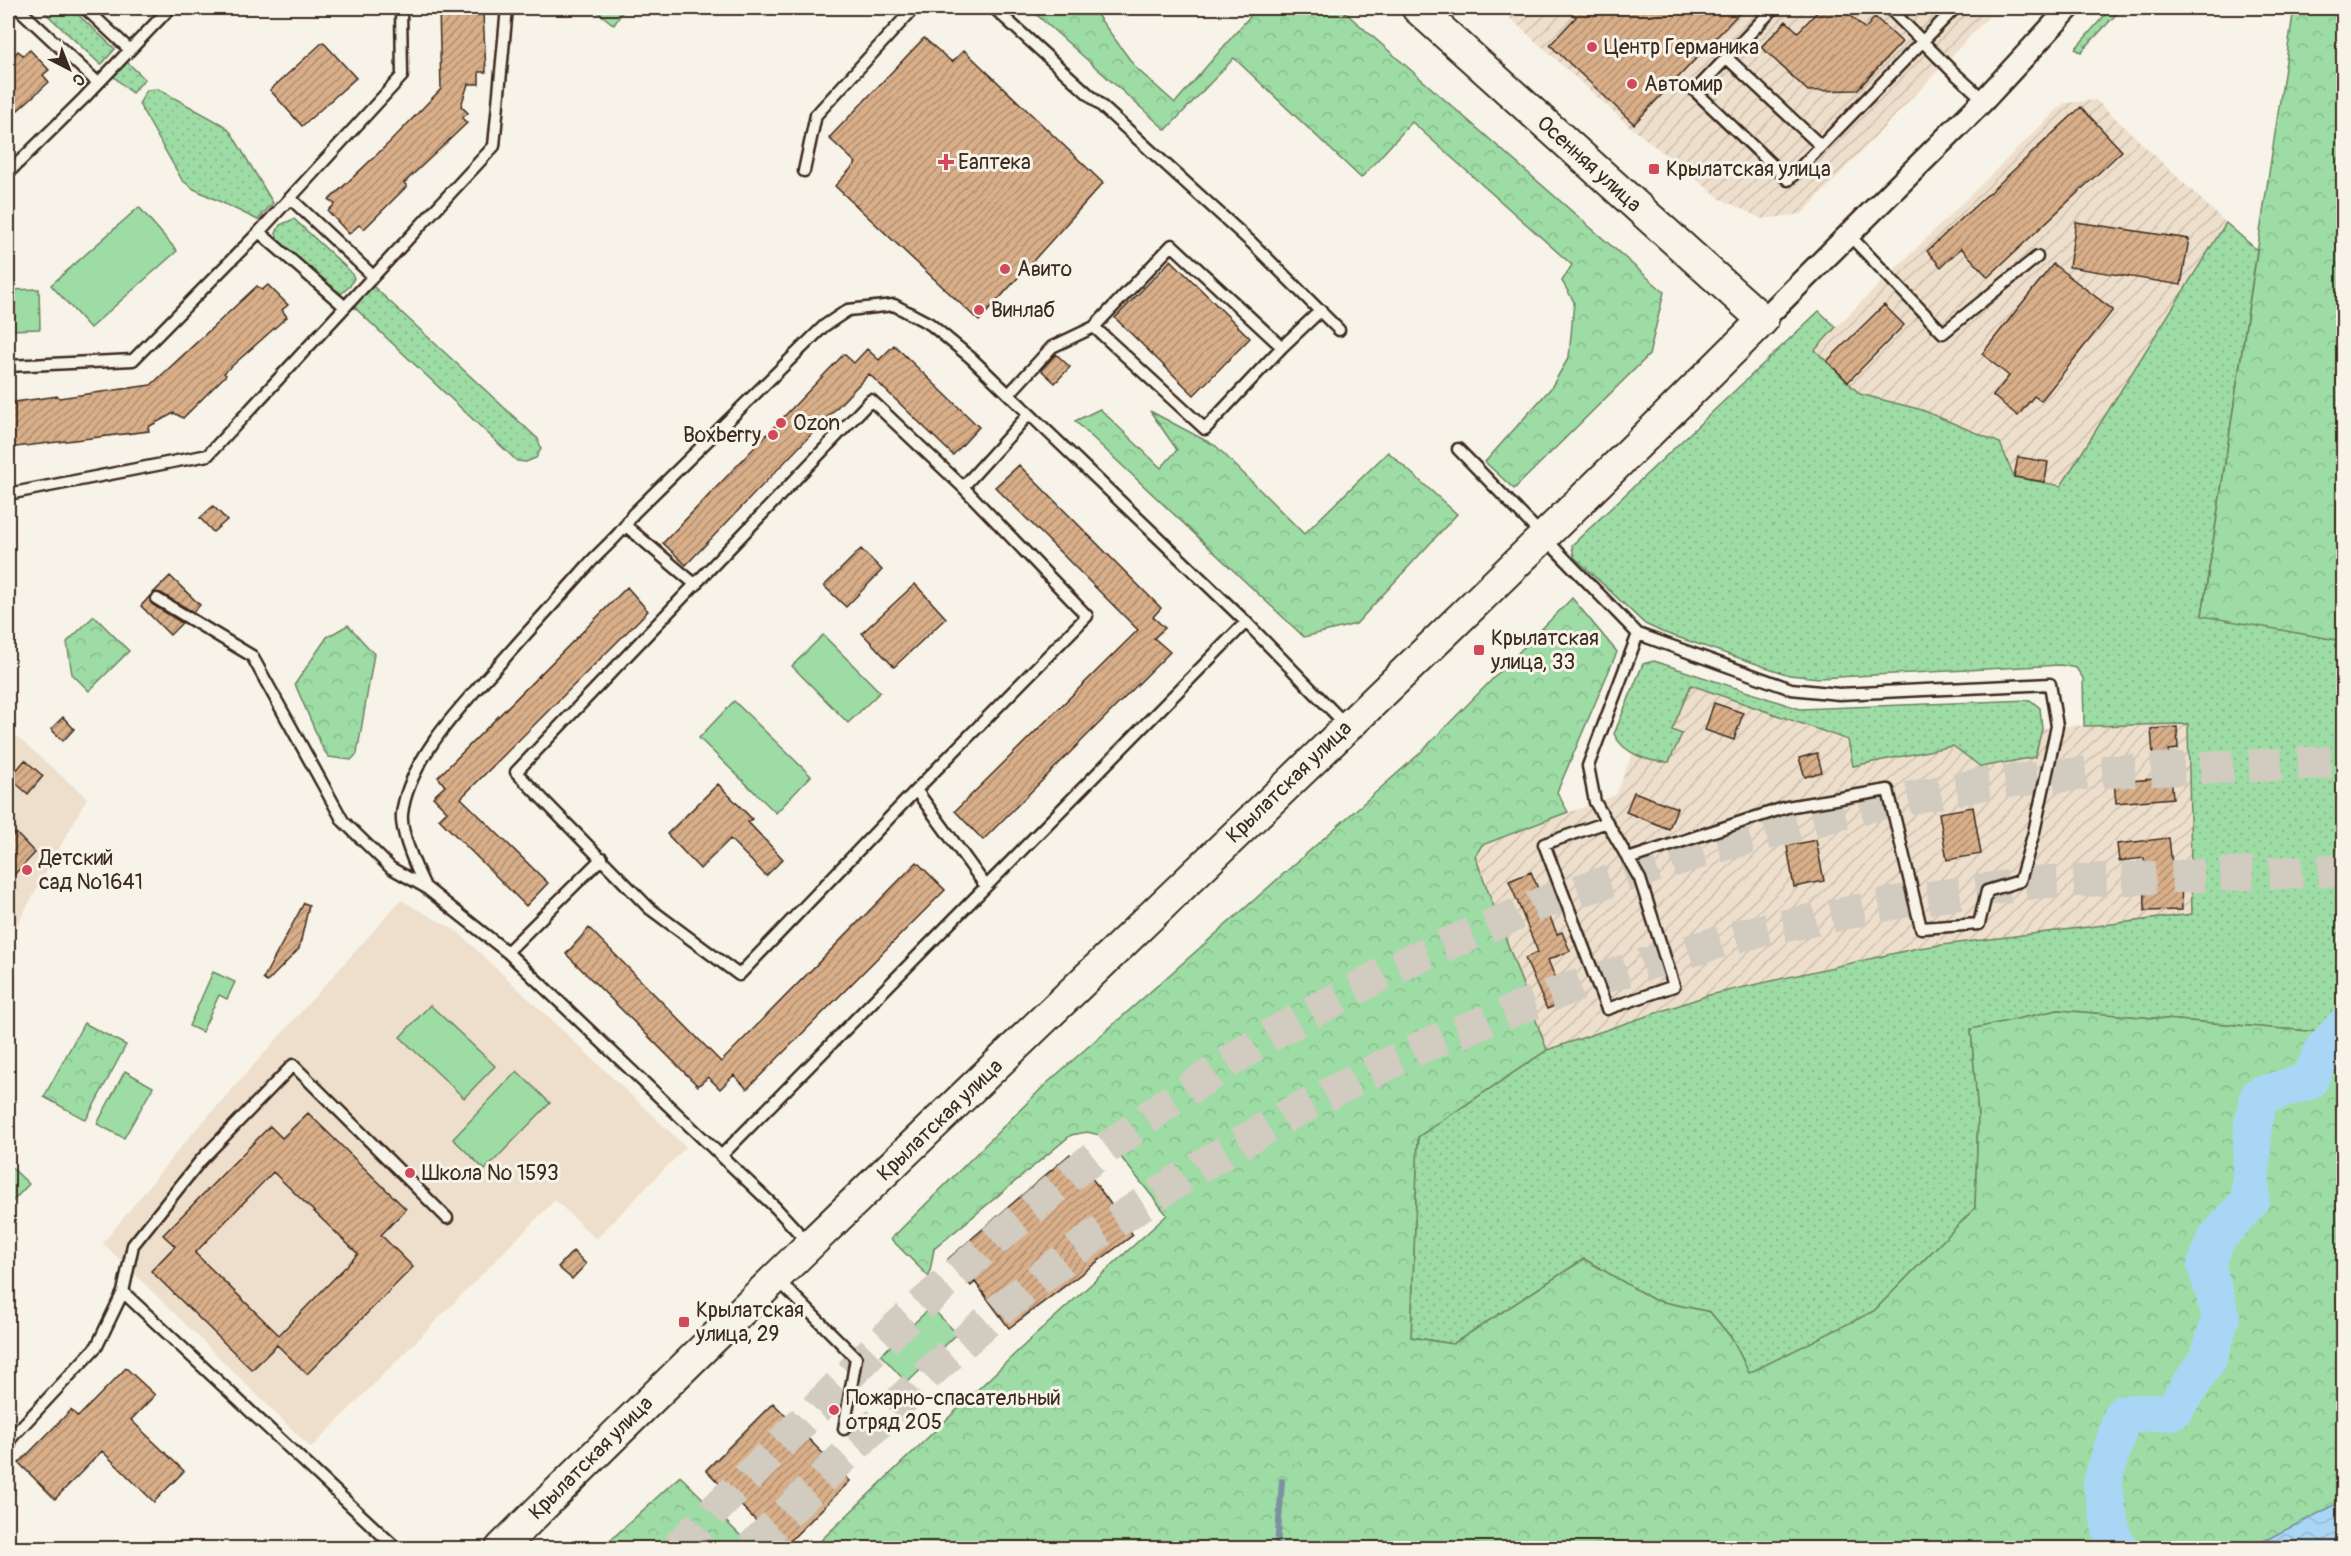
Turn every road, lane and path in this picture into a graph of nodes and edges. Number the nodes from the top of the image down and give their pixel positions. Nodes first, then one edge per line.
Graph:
1 (18, 8) edge
2 (85, 8) edge
3 (170, 8) edge
4 (401, 8) edge
5 (507, 8) edge
6 (914, 8) edge
7 (994, 8) edge
8 (1417, 8) edge
9 (1774, 8) edge
10 (1889, 8) edge
11 (1956, 8) edge
12 (2069, 8) edge
13 (1924, 42) junction
14 (130, 50) junction
15 (1727, 58) junction
16 (98, 83) junction
17 (1984, 100) junction
18 (1821, 146) junction
19 (804, 171) dead end
20 (8, 174) edge
21 (290, 198) junction
22 (259, 232) junction
23 (1849, 235) junction
24 (2037, 257) dead end
25 (372, 275) junction
26 (344, 306) junction
27 (1321, 310) junction
28 (1762, 320) junction
29 (1094, 327) junction
30 (1339, 330) dead end
31 (1282, 347) junction
32 (8, 366) edge
33 (1009, 394) junction
34 (1029, 414) junction
35 (1458, 449) dead end
36 (963, 487) junction
37 (8, 494) edge
38 (626, 526) junction
39 (1544, 536) junction
40 (696, 585) junction
41 (157, 599) dead end
42 (1246, 622) junction
43 (1638, 634) junction
44 (1347, 727) junction
45 (916, 790) junction
46 (1607, 822) junction
47 (602, 858) junction
48 (1628, 859) junction
49 (985, 885) junction
50 (425, 887) junction
51 (507, 952) junction
52 (721, 1156) junction
53 (447, 1218) dead end
54 (810, 1245) junction
55 (775, 1278) junction
56 (123, 1292) junction
57 (844, 1429) dead end
58 (8, 1450) edge
59 (396, 1548) edge
60 (501, 1548) edge

1 - 16 lane
2 - 14 lane
3 - 14 lane
4 - 21 lane
5 - 25 lane
6 - 19 lane
7 - 27 lane
8 - 28 main road, Осенняя улица
9 - 15 lane
10 - 13 lane
11 - 13 lane
12 - 17 street, Крылатская улица
13 - 17 lane
13 - 18 lane
14 - 16 lane
15 - 18 lane
15 - 18 lane
16 - 20 lane
17 - 23 street, Крылатская улица
21 - 22 lane
21 - 25 lane
22 - 26 lane
22 - 32 lane
23 - 24 lane
23 - 28 street, Крылатская улица
25 - 26 lane
26 - 37 lane
27 - 30 lane
27 - 31 lane
28 - 39 main road, Крылатская улица
29 - 31 lane
29 - 31 lane
29 - 33 lane
33 - 34 lane
33 - 38 lane
34 - 36 lane
34 - 42 lane
35 - 39 lane
36 - 40 lane
36 - 45 lane
38 - 40 lane
38 - 50 lane
39 - 43 lane
39 - 44 main road, Крылатская улица
40 - 47 lane
41 - 50 lane
42 - 44 lane
42 - 49 lane
43 - 46 lane
43 - 48 lane
44 - 54 main road, Крылатская улица
45 - 47 lane
45 - 49 lane
46 - 48 lane
46 - 48 lane
47 - 51 lane
49 - 52 lane
50 - 51 lane
51 - 52 lane
52 - 54 lane
53 - 56 lane
54 - 55 main road, Крылатская улица
55 - 57 lane
55 - 60 main road, Крылатская улица
56 - 58 lane
56 - 59 lane

